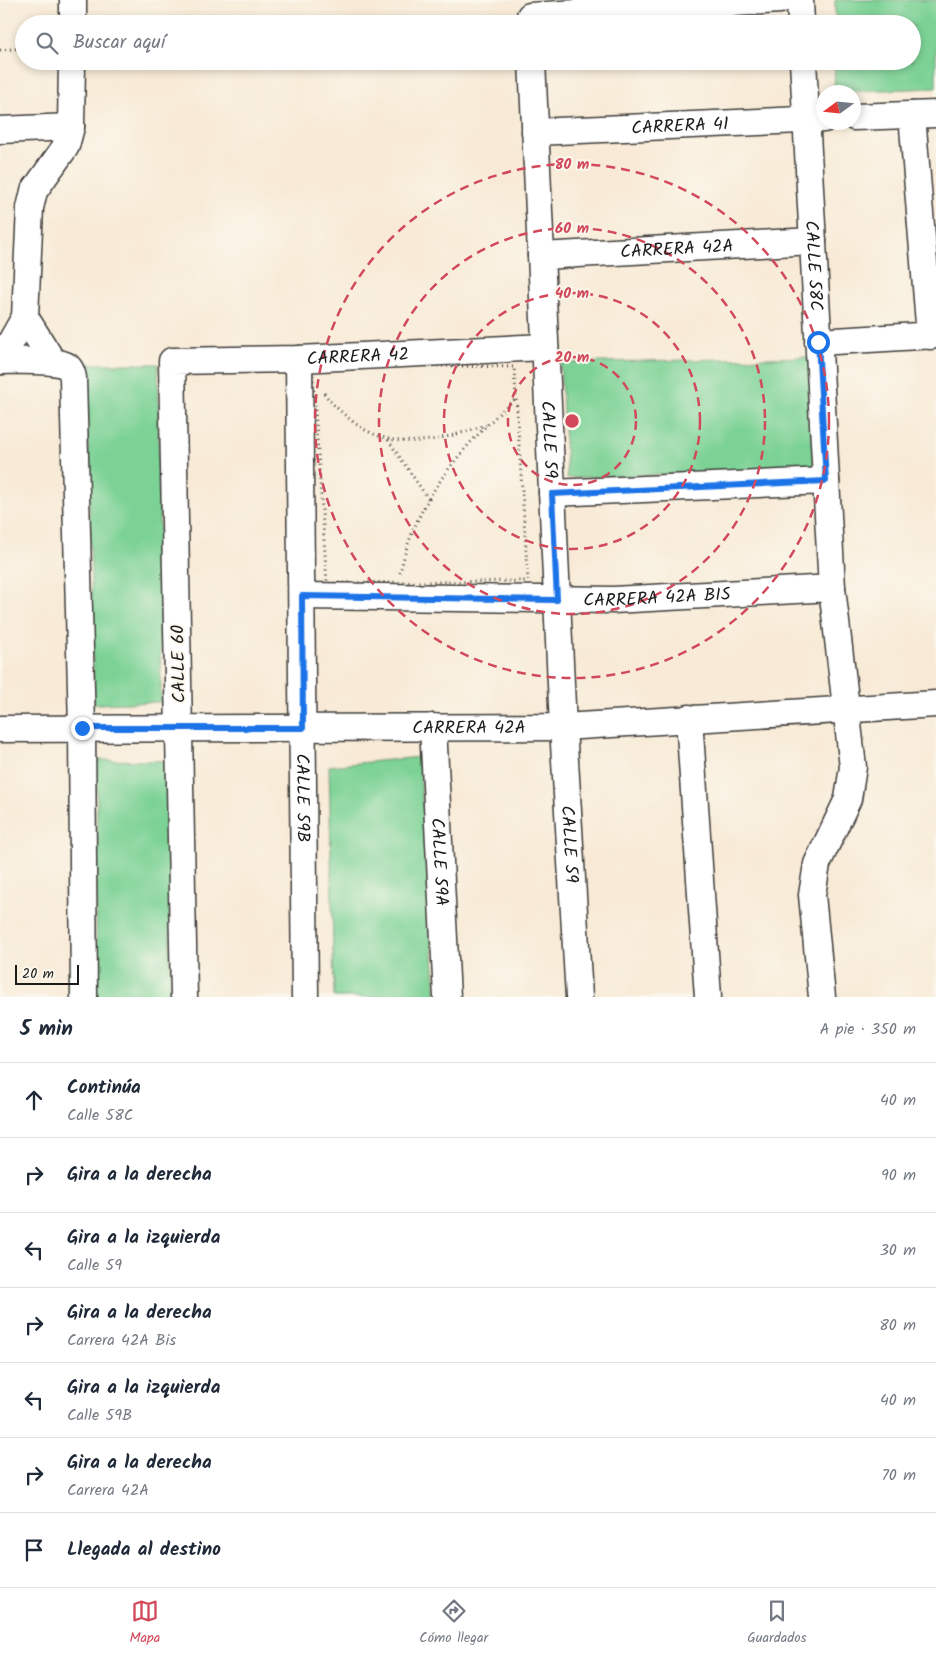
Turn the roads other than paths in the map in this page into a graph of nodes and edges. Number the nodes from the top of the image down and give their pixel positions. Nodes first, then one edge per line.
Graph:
1 (73, 0) edge
2 (780, 0) edge
3 (800, 0) edge
4 (530, 13) edge
5 (73, 15) edge
6 (801, 15) edge
7 (72, 70) edge
8 (532, 70) edge
9 (805, 70) edge
10 (924, 114) edge
11 (861, 117) edge
12 (815, 119) edge
13 (71, 127) junction
14 (0, 130) edge
15 (535, 132) junction
16 (813, 241) junction
17 (541, 256) junction
18 (25, 317) junction
19 (933, 335) edge
20 (818, 342) junction
21 (545, 347) junction
22 (0, 361) edge
23 (172, 362) joint
24 (60, 364) junction
25 (306, 366) junction
26 (826, 481) junction
27 (552, 494) junction
28 (832, 588) junction
29 (302, 596) junction
30 (557, 600) junction
31 (936, 704) edge
32 (847, 710) junction
33 (688, 718) junction
34 (433, 727) junction
35 (563, 727) junction
36 (82, 728) junction
37 (179, 728) junction
38 (303, 728) junction
39 (0, 729) edge
40 (84, 997) edge
41 (184, 997) edge
42 (305, 997) edge
43 (446, 997) edge
44 (579, 997) edge
45 (708, 997) edge
46 (822, 997) edge

1 - 5 street
2 - 4 street
3 - 6 street
7 - 13 street
8 - 15 street, CALLE 59
9 - 12 street, CALLE 58C
10 - 11 street
10 - 19 street
12 - 15 street, CARRERA 41
12 - 16 street, CALLE 58C
13 - 14 street
13 - 18 street
15 - 17 street, CALLE 59
16 - 17 street, CARRERA 42A
16 - 20 street, CALLE 58C
17 - 21 street, CALLE 59
18 - 22 street
18 - 24 street
19 - 20 street
20 - 26 street, CALLE 58C
21 - 25 street, CARRERA 42
21 - 27 street, CALLE 59
22 - 24 street
23 - 25 street, CARRERA 42
23 - 37 street, CALLE 60
24 - 36 street
25 - 29 street, CALLE 59B
26 - 27 street
26 - 28 street, CALLE 58C
27 - 30 street, CALLE 59
28 - 30 street, CARRERA 42A BIS
28 - 32 street, CALLE 58C
29 - 30 street, CARRERA 42A BIS
29 - 38 street, CALLE 59B
30 - 35 street, CALLE 59
31 - 32 street, CARRERA 42A
32 - 33 street, CARRERA 42A
32 - 46 street, CALLE 58C
33 - 35 street, CARRERA 42A
33 - 45 street
34 - 35 street, CARRERA 42A
34 - 38 street, CARRERA 42A
34 - 43 street, CALLE 59A
35 - 44 street, CALLE 59
36 - 37 street, CARRERA 42A
36 - 39 street, CARRERA 42A
36 - 40 street
37 - 38 street, CARRERA 42A
37 - 41 street, CALLE 60
38 - 42 street, CALLE 59B

